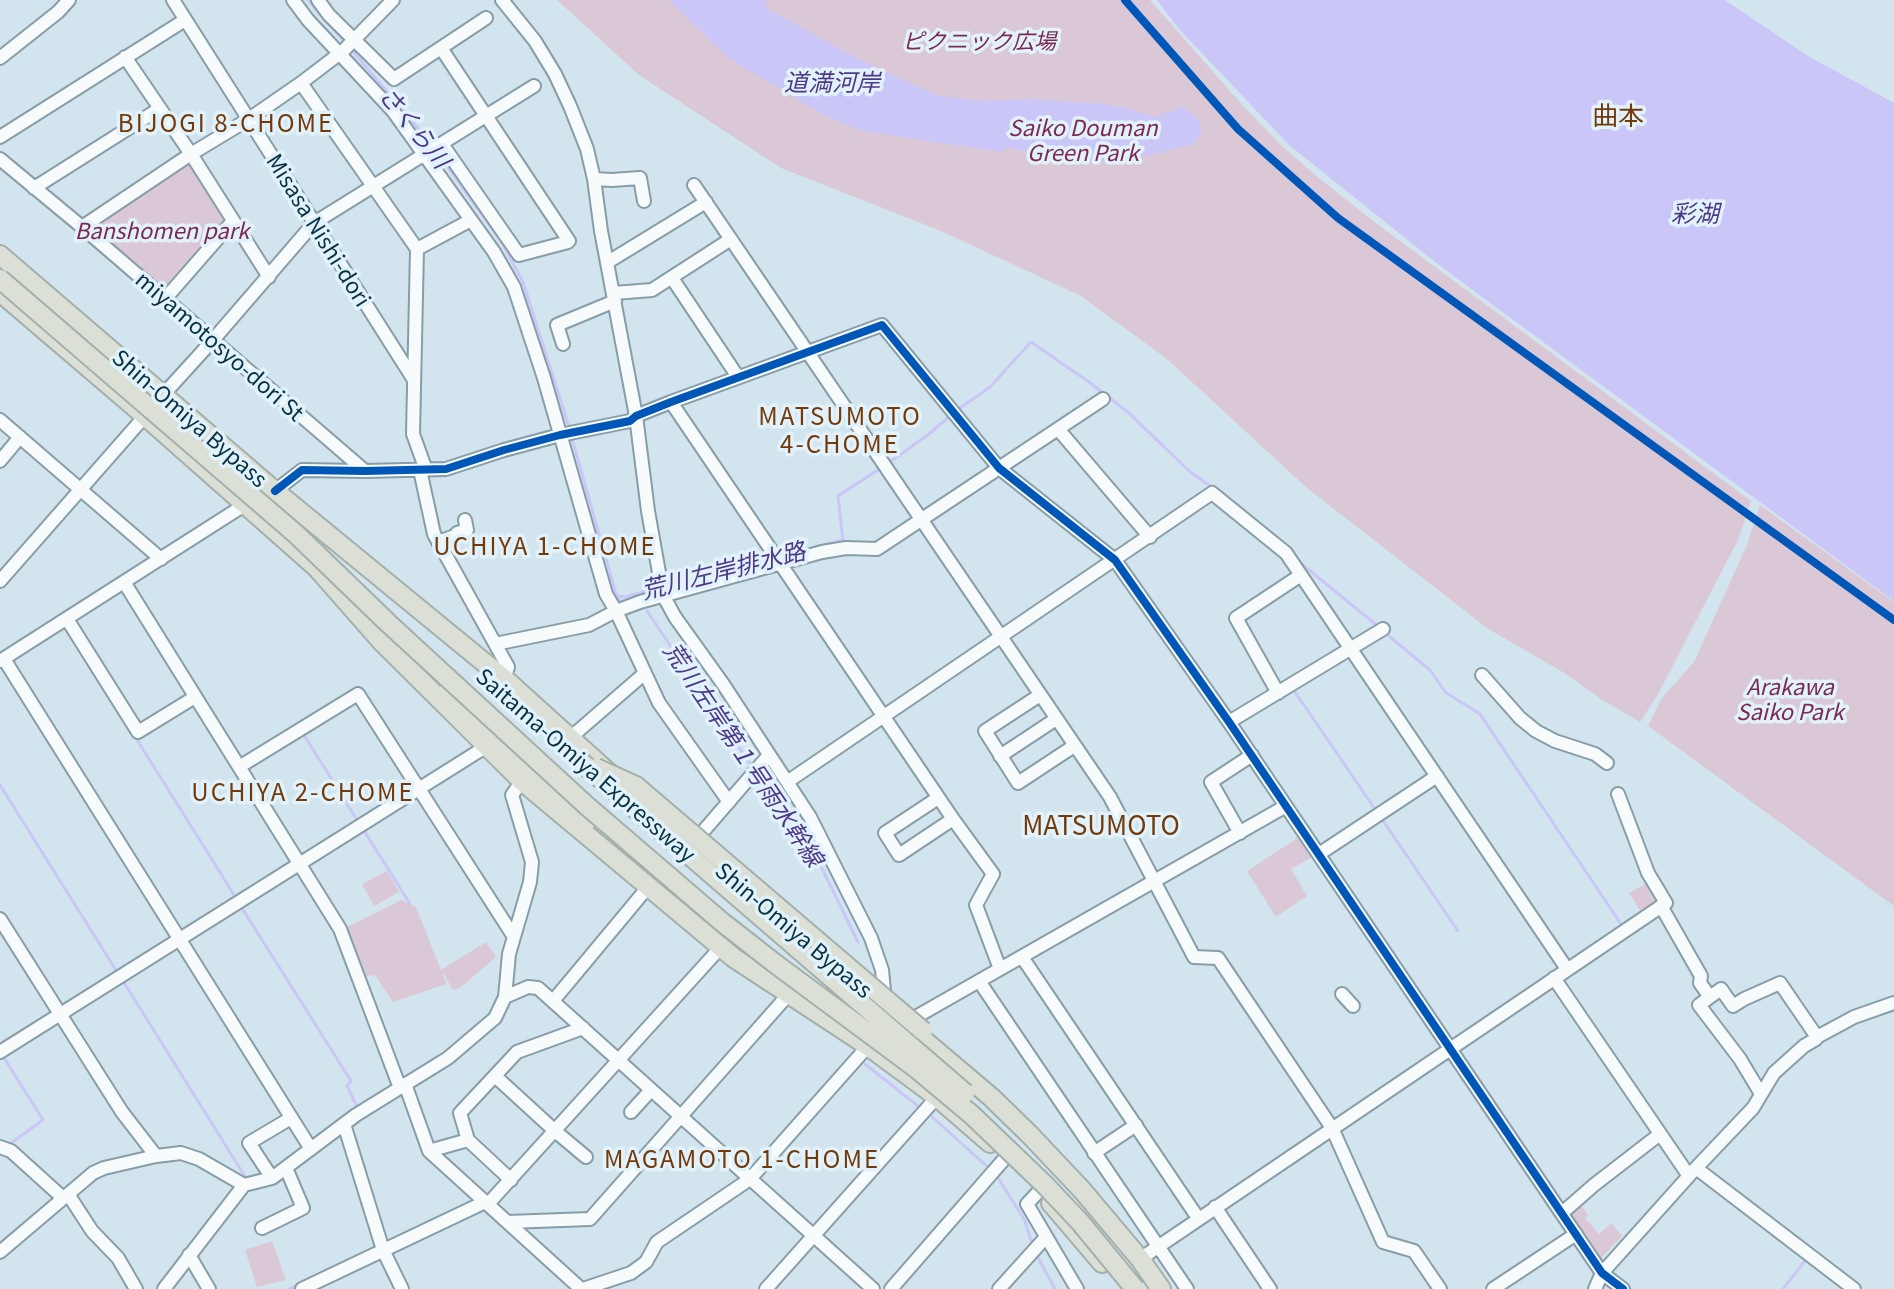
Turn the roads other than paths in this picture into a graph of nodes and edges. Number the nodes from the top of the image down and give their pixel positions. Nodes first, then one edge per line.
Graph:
1 (69, 0) edge
2 (173, 0) edge
3 (293, 0) edge
4 (318, 0) edge
5 (502, 0) edge
6 (392, 1) edge
7 (486, 18) dead end
8 (185, 20) junction
9 (348, 47) junction
10 (441, 48) junction
11 (125, 57) junction
12 (0, 58) edge
13 (301, 83) junction
14 (534, 86) dead end
15 (159, 109) junction
16 (487, 115) junction
17 (249, 119) junction
18 (0, 137) edge
19 (434, 149) junction
20 (191, 154) junction
21 (0, 159) edge
22 (594, 179) junction
23 (694, 185) dead end
24 (373, 187) junction
25 (34, 188) junction
26 (644, 201) dead end
27 (706, 202) junction
28 (471, 220) junction
29 (233, 221) junction
30 (314, 223) junction
31 (82, 227) junction
32 (731, 239) junction
33 (417, 249) junction
34 (0, 255) edge
35 (608, 262) junction
36 (0, 265) edge
37 (269, 277) junction
38 (672, 278) junction
39 (0, 279) edge
40 (0, 292) edge
41 (614, 297) junction
42 (165, 299) junction
43 (213, 340) junction
44 (563, 344) dead end
45 (809, 351) junction
46 (738, 377) junction
47 (414, 380) junction
48 (163, 395) junction
49 (1103, 399) dead end
50 (671, 402) junction
51 (145, 416) junction
52 (636, 416) junction
53 (0, 420) edge
54 (1058, 429) junction
55 (567, 434) junction
56 (20, 437) junction
57 (0, 461) edge
58 (999, 468) junction
59 (423, 470) junction
60 (365, 471) junction
61 (80, 489) junction
62 (275, 491) junction
63 (246, 504) junction
64 (465, 520) dead end
65 (922, 520) junction
66 (1150, 537) junction
67 (438, 542) junction
68 (161, 559) junction
69 (777, 559) junction
70 (1115, 560) junction
71 (1301, 575) junction
72 (0, 581) edge
73 (124, 582) junction
74 (662, 590) junction
75 (622, 609) junction
76 (67, 619) junction
77 (388, 623) junction
78 (1383, 629) dead end
79 (1001, 637) junction
80 (495, 644) junction
81 (1351, 649) junction
82 (2, 660) edge
83 (645, 673) junction
84 (1482, 675) dead end
85 (504, 679) junction
86 (1278, 693) junction
87 (1040, 695) junction
88 (195, 697) junction
89 (884, 717) junction
90 (1056, 719) junction
91 (1229, 722) junction
92 (570, 738) junction
93 (487, 746) junction
94 (1074, 746) junction
95 (769, 755) junction
96 (1252, 755) junction
97 (1000, 756) junction
98 (579, 760) junction
99 (1607, 763) dead end
100 (239, 767) junction
101 (1437, 776) junction
102 (522, 781) junction
103 (787, 782) junction
104 (419, 789) junction
105 (1618, 794) dead end
106 (938, 798) junction
107 (729, 802) junction
108 (1286, 806) junction
109 (953, 819) junction
110 (1240, 833) junction
111 (692, 844) junction
112 (1319, 854) junction
113 (299, 864) junction
114 (1156, 881) junction
115 (648, 887) junction
116 (1661, 906) junction
117 (0, 919) edge
118 (514, 937) junction
119 (180, 940) junction
120 (727, 953) junction
121 (1022, 957) junction
122 (1000, 969) junction
123 (1567, 969) junction
124 (882, 970) junction
125 (849, 977) junction
126 (1554, 978) junction
127 (979, 981) junction
128 (1342, 994) dead end
129 (788, 995) junction
130 (505, 997) junction
131 (1710, 997) junction
132 (553, 1001) junction
133 (1894, 1003) edge
134 (1353, 1006) dead end
135 (886, 1008) junction
136 (60, 1015) junction
137 (905, 1024) junction
138 (583, 1028) junction
139 (1817, 1037) junction
140 (868, 1046) junction
141 (1450, 1048) junction
142 (0, 1052) edge
143 (619, 1061) junction
144 (495, 1076) junction
145 (403, 1086) junction
146 (651, 1090) junction
147 (1761, 1094) junction
148 (991, 1097) junction
149 (928, 1106) junction
150 (631, 1112) dead end
151 (681, 1116) junction
152 (291, 1118) junction
153 (344, 1124) junction
154 (1136, 1125) junction
155 (1332, 1128) junction
156 (555, 1131) junction
157 (1660, 1134) junction
158 (468, 1140) junction
159 (0, 1147) edge
160 (311, 1149) junction
161 (429, 1151) junction
162 (1094, 1153) junction
163 (156, 1156) junction
164 (586, 1157) dead end
165 (998, 1167) junction
166 (286, 1168) junction
167 (1692, 1172) junction
168 (272, 1178) junction
169 (750, 1179) junction
170 (511, 1180) junction
171 (244, 1185) junction
172 (1040, 1190) junction
173 (66, 1196) junction
174 (487, 1203) junction
175 (1215, 1207) junction
176 (1562, 1213) junction
177 (1198, 1218) junction
178 (508, 1222) junction
179 (262, 1228) dead end
180 (1576, 1234) junction
181 (814, 1236) junction
182 (1046, 1237) junction
183 (1157, 1246) junction
184 (383, 1250) junction
185 (0, 1252) edge
186 (189, 1255) junction
187 (1140, 1259) junction
188 (1602, 1273) junction
189 (307, 1288) edge
190 (136, 1289) edge
191 (164, 1289) edge
192 (209, 1289) edge
193 (402, 1289) edge
194 (582, 1289) edge
195 (766, 1289) edge
196 (873, 1289) edge
197 (891, 1289) edge
198 (999, 1289) edge
199 (1077, 1289) edge
200 (1125, 1289) edge
201 (1135, 1289) edge
202 (1148, 1289) edge
203 (1161, 1289) edge
204 (1187, 1289) edge
205 (1270, 1289) edge
206 (1440, 1289) edge
207 (1493, 1289) edge
208 (1595, 1289) edge
209 (1623, 1289) edge
210 (1854, 1289) edge

1 - 12 street
2 - 8 street, Misasa Nishi-dori
3 - 9 street
4 - 9 street
5 - 22 street
6 - 9 street
7 - 10 street
8 - 11 street
8 - 17 street, Misasa Nishi-dori
9 - 10 street
9 - 13 street
9 - 19 street
10 - 16 street
11 - 15 street
11 - 18 street
13 - 17 street
13 - 24 street
14 - 16 street
15 - 20 street
15 - 25 street
16 - 19 street
16 - 19 street
17 - 20 street
17 - 30 street, Misasa Nishi-dori
19 - 24 street
19 - 28 street
20 - 29 street
20 - 31 street
21 - 25 street, miyamotosyo-dori St
22 - 26 street
22 - 35 street
23 - 27 street
24 - 30 street
24 - 33 street
25 - 31 street, miyamotosyo-dori St
27 - 32 street
27 - 35 street
28 - 33 street
28 - 55 street
29 - 37 street
29 - 42 street
30 - 37 street
30 - 47 street, Misasa Nishi-dori
31 - 42 street, miyamotosyo-dori St
32 - 38 street
32 - 45 street
33 - 47 street
34 - 48 highway, Shin-Omiya Bypass
35 - 41 street
36 - 98 highway, Saitama-Omiya Expressway
37 - 43 street
38 - 41 street
38 - 46 street
39 - 77 highway, Saitama-Omiya Expressway, bridge
40 - 51 highway, Shin-Omiya Bypass
41 - 44 street
41 - 52 street
42 - 43 street, miyamotosyo-dori St
43 - 48 street
43 - 60 street, miyamotosyo-dori St
45 - 46 street
45 - 58 street
45 - 65 street
46 - 50 street
47 - 59 street
48 - 62 highway, Shin-Omiya Bypass
49 - 54 street
50 - 52 street
50 - 69 street
51 - 61 street
51 - 63 highway, Shin-Omiya Bypass
52 - 55 street
52 - 74 street
53 - 56 street
54 - 58 street
54 - 66 street
55 - 59 street
55 - 75 street
56 - 57 street
56 - 61 street
58 - 65 street
58 - 70 street
59 - 60 street
59 - 67 street
60 - 62 street
61 - 68 street
61 - 72 street
62 - 85 highway, Shin-Omiya Bypass
63 - 68 street
63 - 93 highway, Shin-Omiya Bypass
64 - 67 street
65 - 69 street
65 - 79 street
66 - 70 street
66 - 71 street
67 - 80 street
68 - 73 street
69 - 74 street
69 - 89 street
70 - 79 street
70 - 91 street
71 - 81 street
71 - 86 street
73 - 76 street
73 - 88 street
74 - 75 street
74 - 95 street
75 - 80 street
75 - 83 street
76 - 82 street
76 - 88 street
77 - 120 highway, bridge
77 - 201 highway, Saitama-Omiya Expressway, bridge
78 - 81 street
79 - 87 street
79 - 89 street
80 - 85 street
81 - 86 street
81 - 101 street
82 - 119 street
83 - 92 street
83 - 107 street
84 - 99 street
85 - 92 highway, Shin-Omiya Bypass
86 - 91 street
87 - 90 street
87 - 97 street
88 - 100 street
89 - 103 street
89 - 106 street
90 - 94 street
90 - 97 street
91 - 96 street
92 - 111 highway, Shin-Omiya Bypass
93 - 102 highway, Shin-Omiya Bypass
93 - 104 street
94 - 97 street
94 - 114 street
95 - 103 street
95 - 107 street
96 - 108 street
96 - 110 street
98 - 148 highway, bridge
98 - 202 highway, Saitama-Omiya Expressway, bridge
100 - 104 street
100 - 113 street
101 - 112 street
101 - 123 street
102 - 115 highway, Shin-Omiya Bypass
102 - 118 street
103 - 124 street
104 - 113 street
104 - 118 street
105 - 116 street
106 - 109 street
106 - 109 street
107 - 111 street
108 - 110 street
108 - 112 street
109 - 122 street
110 - 114 street
111 - 125 highway, Shin-Omiya Bypass
112 - 141 street
113 - 119 street
113 - 145 street
114 - 121 street
114 - 155 street
115 - 120 highway, Shin-Omiya Bypass
115 - 132 street
116 - 123 street
116 - 131 street
117 - 136 street
118 - 130 street
119 - 136 street
119 - 152 street
120 - 129 highway, Shin-Omiya Bypass
120 - 143 street
121 - 122 street
121 - 154 street
122 - 127 street
123 - 126 street
124 - 125 street
124 - 135 street
125 - 135 highway, Shin-Omiya Bypass
126 - 141 street
126 - 157 street
127 - 137 street
127 - 162 street
128 - 134 street
129 - 140 highway, Shin-Omiya Bypass
129 - 151 street
130 - 132 street
130 - 145 street
131 - 139 street
131 - 147 street
132 - 138 street
133 - 139 street
135 - 137 highway, Shin-Omiya Bypass
135 - 140 street
136 - 142 street
136 - 163 street
137 - 148 highway, Shin-Omiya Bypass
138 - 143 street
138 - 144 street
139 - 147 street
140 - 149 highway, Shin-Omiya Bypass
140 - 169 street
141 - 155 street
141 - 176 street
143 - 146 street
143 - 156 street
144 - 156 street
144 - 158 street
145 - 153 street
145 - 161 street
146 - 150 street
146 - 151 street
147 - 167 street
148 - 187 highway, Shin-Omiya Bypass
149 - 165 highway, Shin-Omiya Bypass
149 - 181 street
151 - 169 street
151 - 178 street
152 - 160 street
152 - 168 street
153 - 160 street
153 - 184 street
154 - 162 street
154 - 177 street
155 - 175 street
155 - 206 street
156 - 164 street
156 - 170 street
157 - 167 street
157 - 176 street
158 - 161 street
158 - 170 street
159 - 173 street
160 - 166 street
161 - 174 street
162 - 183 street
163 - 171 street
163 - 173 street
165 - 172 highway, Shin-Omiya Bypass
165 - 197 street
166 - 168 street
166 - 179 street
167 - 188 street
167 - 210 street
168 - 171 street
169 - 181 street
169 - 194 street
170 - 174 street
171 - 186 street
172 - 182 street
172 - 200 highway, Shin-Omiya Bypass
173 - 185 street
173 - 190 street
174 - 178 street
174 - 184 street
175 - 177 street
175 - 205 street
176 - 180 street
177 - 183 street
178 - 194 street
180 - 188 street
180 - 207 street
181 - 195 street
181 - 196 street
182 - 198 street
182 - 199 street
183 - 187 street
183 - 204 street
184 - 189 street
184 - 193 street
186 - 191 street
186 - 192 street
187 - 203 highway, Shin-Omiya Bypass
188 - 208 street
188 - 209 street

